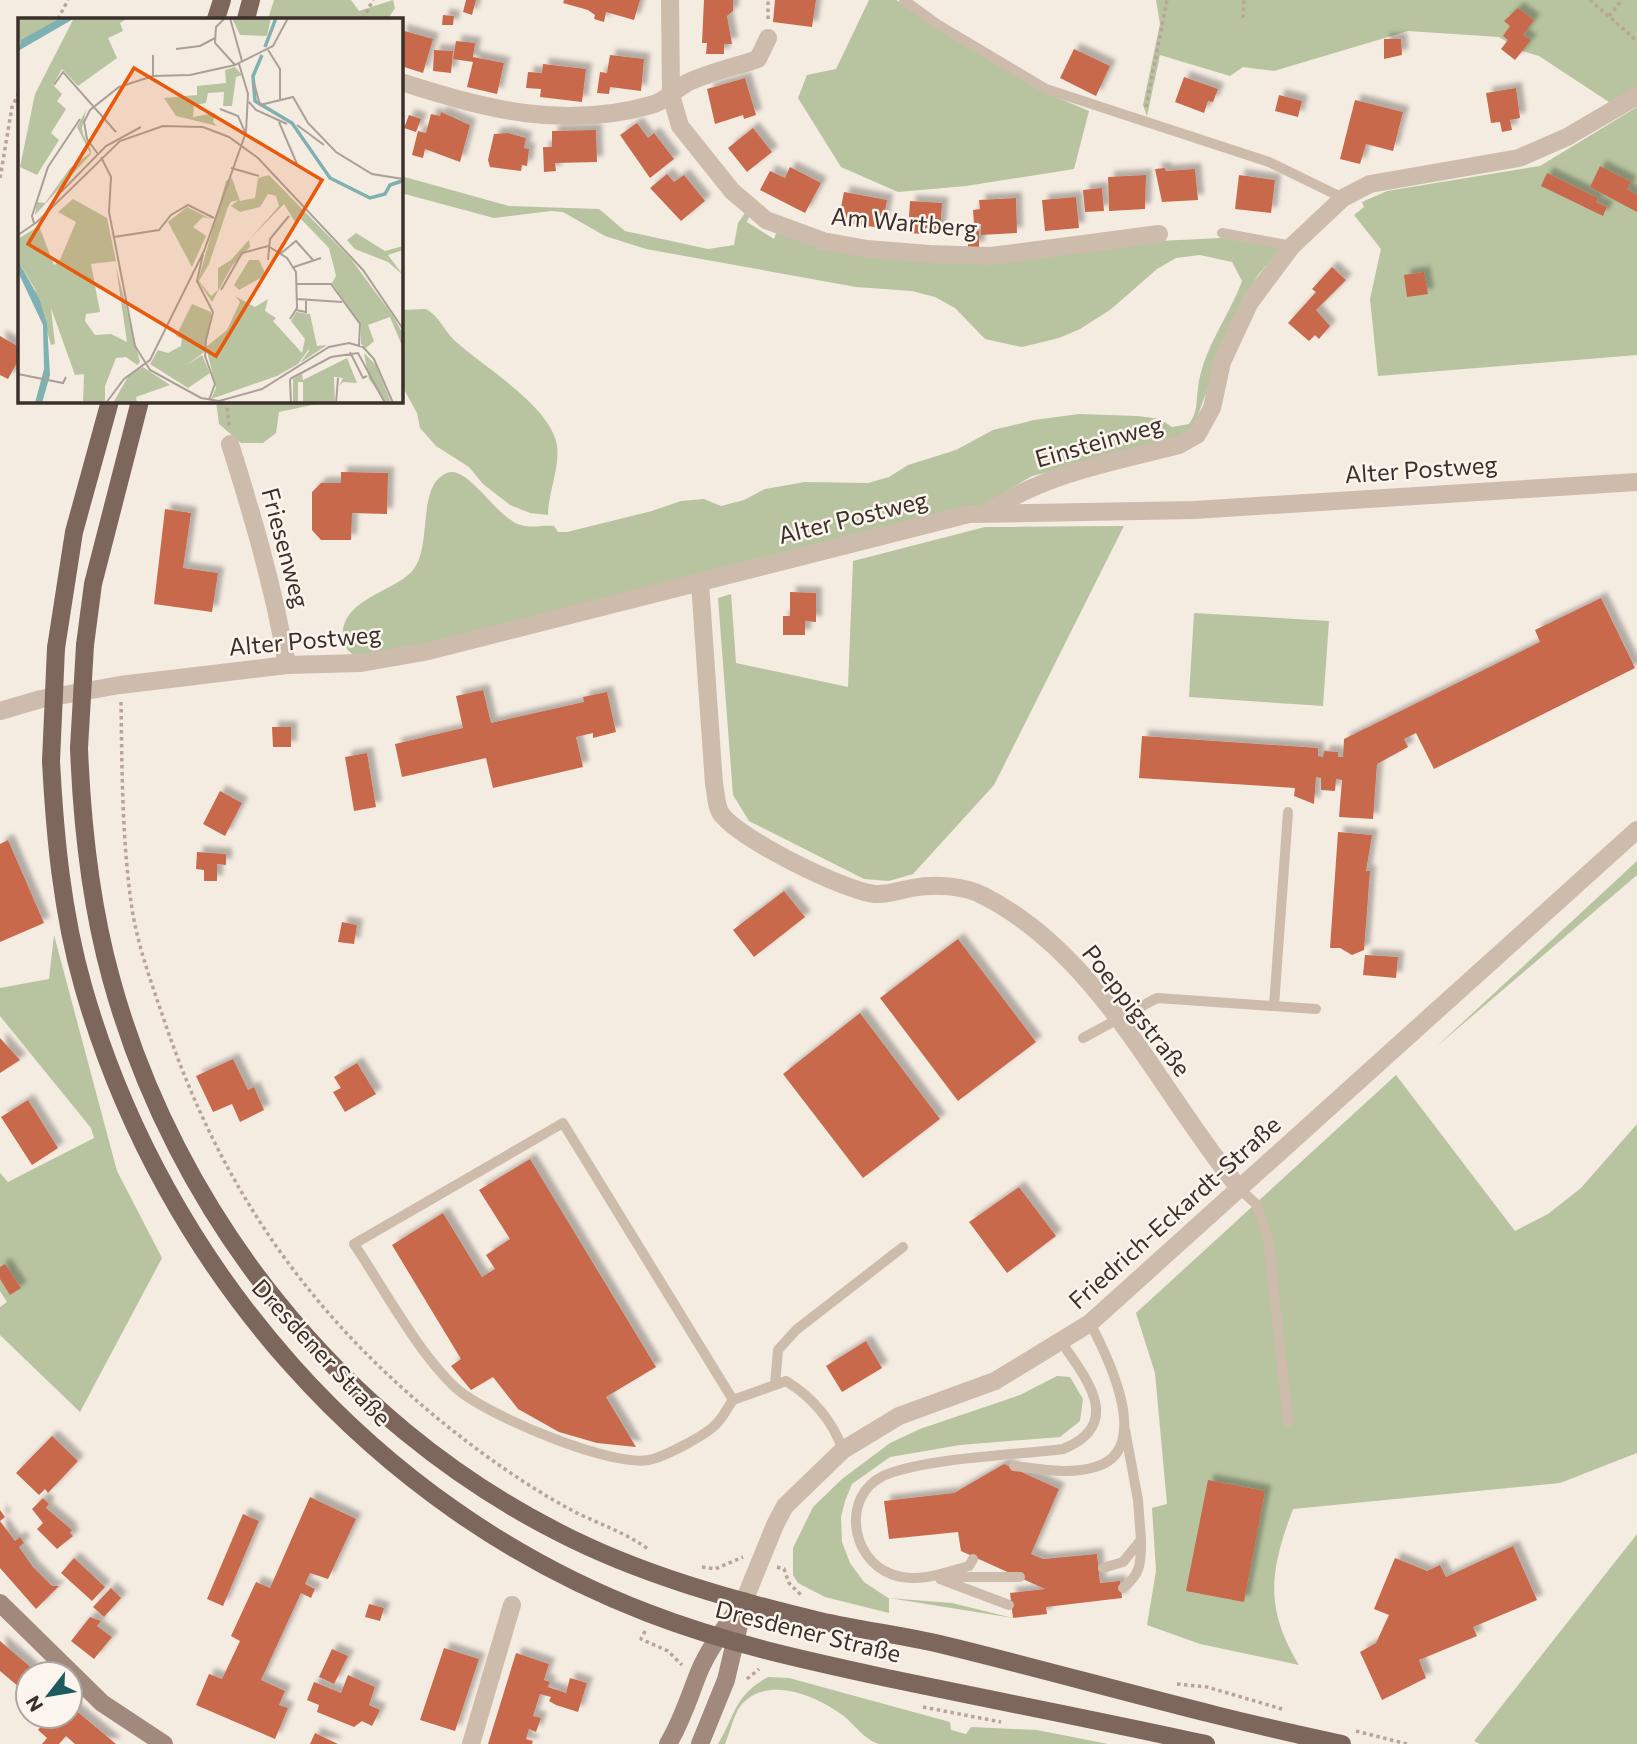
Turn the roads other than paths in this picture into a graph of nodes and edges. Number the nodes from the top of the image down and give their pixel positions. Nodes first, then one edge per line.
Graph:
1 (222, 0) edge
2 (251, 0) edge
3 (670, 0) edge
4 (904, 0) edge
5 (216, 18) edge
6 (246, 18) edge
7 (768, 38) dead end
8 (402, 82) edge
9 (671, 95) junction
10 (1637, 96) edge
11 (1343, 198) junction
12 (1222, 233) dead end
13 (1159, 234) dead end
14 (1292, 246) junction
15 (110, 402) edge
16 (140, 402) edge
17 (230, 444) road end
18 (1637, 482) edge
19 (986, 513) junction
20 (700, 583) junction
21 (287, 665) junction
22 (0, 711) edge
23 (1288, 812) dead end
24 (1637, 831) edge
25 (1274, 1006) junction
26 (1316, 1009) dead end
27 (1116, 1018) junction
28 (1083, 1038) dead end
29 (1239, 1188) junction
30 (903, 1247) dead end
31 (1090, 1323) junction
32 (1061, 1342) junction
33 (775, 1385) junction
34 (733, 1400) junction
35 (1123, 1422) junction
36 (1288, 1422) dead end
37 (844, 1450) junction
38 (1014, 1466) dead end
39 (1141, 1540) junction
40 (974, 1559) dead end
41 (1103, 1568) dead end
42 (933, 1576) junction
43 (1020, 1577) dead end
44 (1123, 1588) dead end
45 (744, 1601) junction
46 (0, 1603) edge
47 (512, 1605) dead end
48 (1009, 1605) dead end
49 (718, 1637) junction
50 (737, 1643) junction
51 (164, 1744) edge
52 (471, 1744) edge
53 (668, 1744) edge
54 (700, 1744) edge
55 (1206, 1744) edge
56 (1342, 1744) edge

1 - 5 main road
2 - 6 main road
3 - 9 street, Am Wartberg
4 - 11 lane
7 - 9 street
8 - 9 street
9 - 13 street, Am Wartberg
10 - 11 street, Einsteinweg
11 - 14 street, Einsteinweg
12 - 14 lane
14 - 19 street, Einsteinweg
15 - 49 main road, Dresdener Straße, bridge
16 - 45 main road, bridge
17 - 21 street, Friesenweg
18 - 19 street, Alter Postweg
19 - 20 street, Alter Postweg
20 - 21 street, Alter Postweg
20 - 27 street, Poeppigstraße
21 - 22 street, Alter Postweg
23 - 25 lane
24 - 29 street, Friedrich-Eckardt-Straße
25 - 26 lane
25 - 27 lane
27 - 28 lane
27 - 29 street, Poeppigstraße
29 - 31 street, Friedrich-Eckardt-Straße
29 - 36 lane
30 - 33 lane
31 - 32 street, Friedrich-Eckardt-Straße
31 - 35 lane
32 - 37 street, Friedrich-Eckardt-Straße
32 - 42 lane
33 - 34 lane
33 - 37 lane
34 - 34 lane
35 - 38 lane
35 - 39 lane
37 - 45 street, Friedrich-Eckardt-Straße
39 - 41 lane
39 - 44 lane
40 - 42 lane
42 - 43 lane
42 - 48 lane
45 - 49 main road
45 - 50 main road
45 - 56 main road
46 - 51 main road
47 - 52 street
49 - 50 main road, Dresdener Straße
49 - 53 main road
50 - 54 main road
50 - 55 main road, Dresdener Straße

